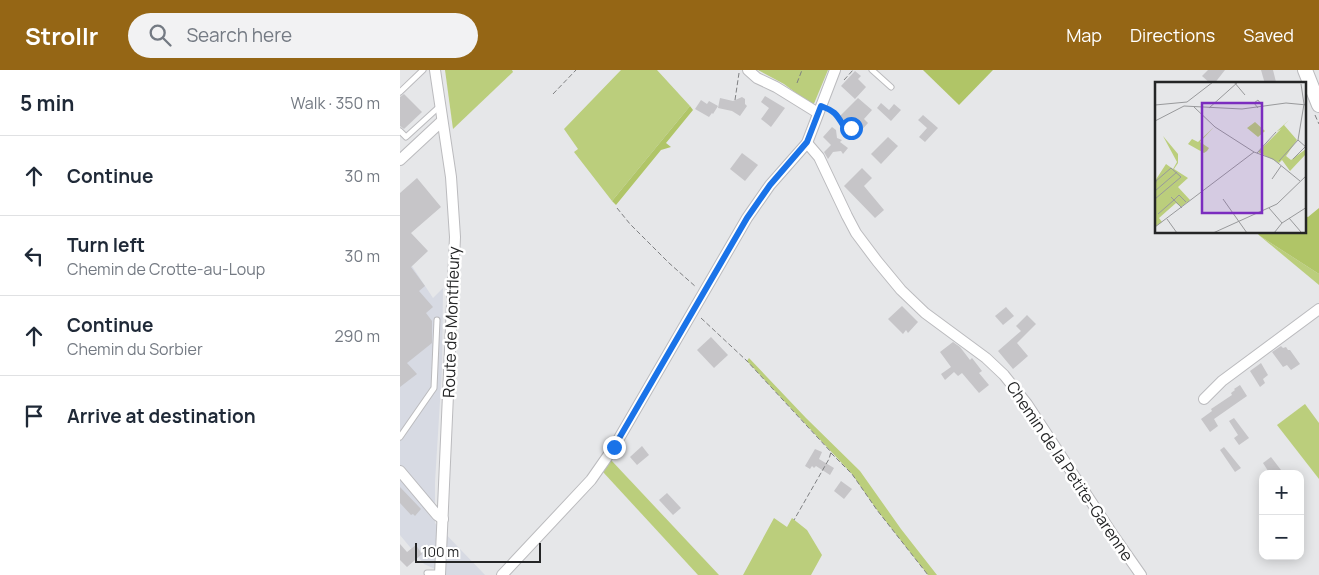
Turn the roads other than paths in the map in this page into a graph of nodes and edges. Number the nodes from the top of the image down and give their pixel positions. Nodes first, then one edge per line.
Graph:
1 (423, 70) edge
2 (435, 70) edge
3 (748, 70) edge
4 (836, 70) edge
5 (872, 70) edge
6 (1305, 70) edge
7 (891, 87) dead end
8 (400, 92) edge
9 (1319, 105) edge
10 (440, 106) junction
11 (820, 110) junction
12 (442, 121) junction
13 (400, 131) edge
14 (807, 142) junction
15 (400, 160) edge
16 (1319, 309) edge
17 (437, 320) dead end
18 (1204, 399) dead end
19 (400, 437) edge
20 (400, 471) edge
21 (443, 519) junction
22 (428, 573) dead end
23 (440, 574) edge
24 (502, 575) edge
25 (1141, 575) edge

1 - 8 lane
2 - 10 street, Route de Montfleury
3 - 11 street
4 - 11 street
5 - 7 lane
6 - 9 main road
10 - 12 street, Route de Montfleury
10 - 13 lane
11 - 14 street
12 - 15 street
12 - 21 street, Route de Montfleury
14 - 24 street
14 - 25 street, Chemin de la Petite-Garenne
16 - 18 street
17 - 19 lane
20 - 21 street
21 - 23 street, Route de Montfleury
22 - 23 lane

